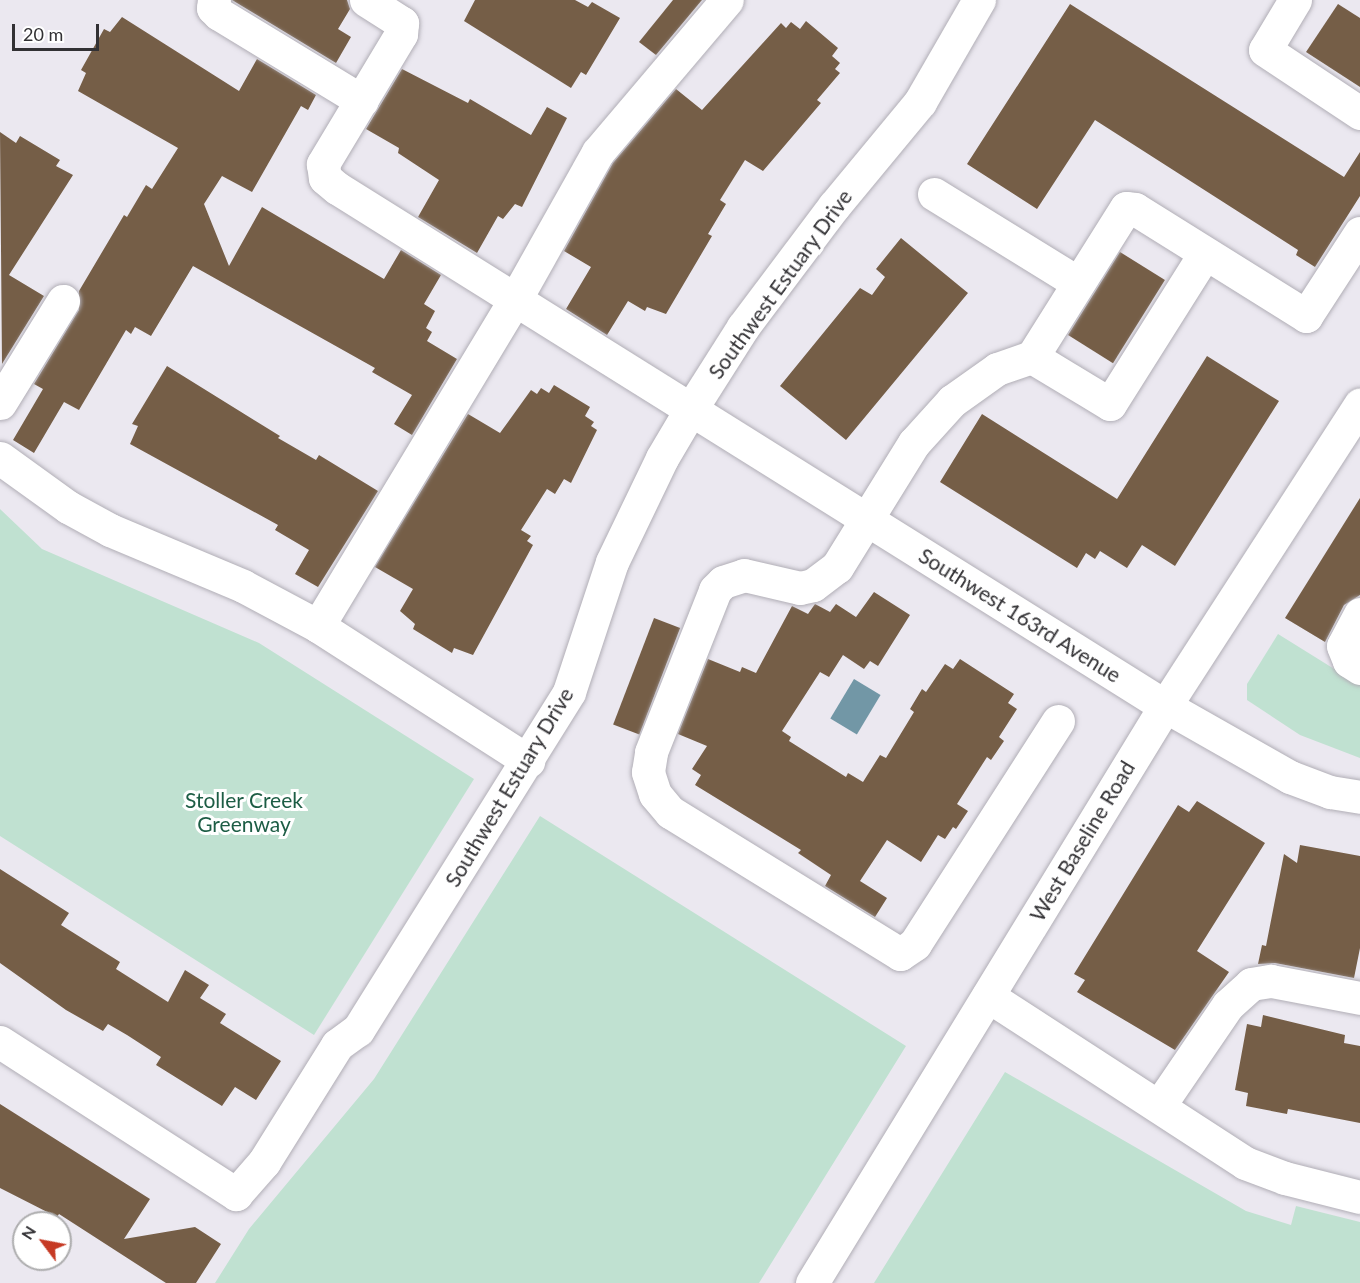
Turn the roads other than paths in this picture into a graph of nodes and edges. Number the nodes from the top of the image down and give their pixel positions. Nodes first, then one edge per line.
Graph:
1 (214, 0) edge
2 (366, 0) edge
3 (727, 0) edge
4 (979, 0) edge
5 (1295, 0) edge
6 (362, 101) junction
7 (1360, 113) edge
8 (934, 194) dead end
9 (1360, 233) edge
10 (1205, 253) junction
11 (1078, 283) junction
12 (516, 298) junction
13 (63, 301) dead end
14 (1032, 357) junction
15 (0, 403) edge
16 (1360, 404) edge
17 (691, 409) junction
18 (0, 458) edge
19 (867, 519) junction
20 (1360, 614) edge
21 (318, 626) junction
22 (1360, 668) edge
23 (1165, 706) junction
24 (1058, 721) dead end
25 (528, 761) junction
26 (1360, 797) edge
27 (988, 996) junction
28 (1360, 998) edge
29 (0, 1042) edge
30 (1159, 1106) junction
31 (1360, 1197) edge
32 (812, 1283) edge

1 - 6 street
2 - 6 street, Southwest 163rd Avenue
3 - 12 street
4 - 17 street, Southwest Estuary Drive
5 - 7 street
6 - 12 street, Southwest 163rd Avenue
8 - 11 street
9 - 10 street
10 - 11 street
10 - 14 street
11 - 14 street
12 - 17 street, Southwest 163rd Avenue
12 - 21 street
13 - 15 street
14 - 19 street
16 - 23 street, West Baseline Road
17 - 19 street, Southwest 163rd Avenue
17 - 25 street, Southwest Estuary Drive
18 - 21 street
19 - 23 street, Southwest 163rd Avenue
19 - 24 street
20 - 22 street
21 - 25 street
23 - 26 street, Southwest 163rd Avenue
23 - 27 street, West Baseline Road
25 - 29 street, Southwest Estuary Drive
27 - 30 street
27 - 32 street, West Baseline Road
28 - 30 street
30 - 31 street

